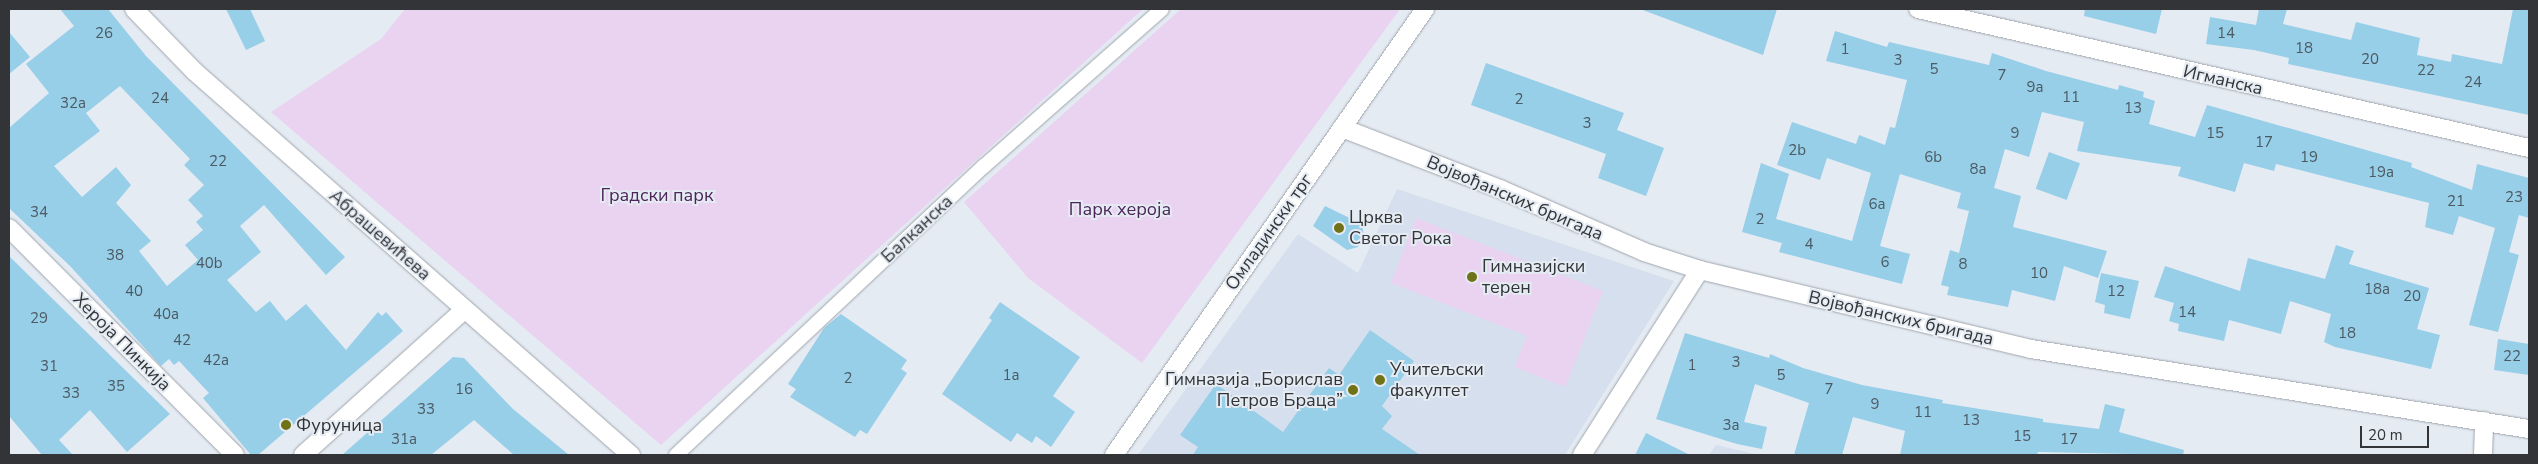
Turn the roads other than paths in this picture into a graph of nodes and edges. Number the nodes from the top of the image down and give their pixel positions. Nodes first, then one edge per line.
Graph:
1 (134, 9) edge
2 (1162, 9) edge
3 (1424, 9) edge
4 (1918, 9) edge
5 (1342, 128) junction
6 (2529, 148) edge
7 (9, 228) edge
8 (1700, 270) junction
9 (464, 310) junction
10 (2484, 421) junction
11 (2529, 429) edge
12 (235, 455) edge
13 (303, 455) edge
14 (631, 455) edge
15 (676, 455) edge
16 (1114, 455) edge
17 (1582, 455) edge
18 (2482, 455) edge

1 - 9 street, Абрашевићева
2 - 15 street, Балканска
3 - 5 street, Омладински трг
4 - 6 street, Игманска
5 - 8 street, Војвођанских бригада
5 - 16 street, Омладински трг
7 - 12 street, Хероја Пинкија
8 - 10 street, Војвођанских бригада
8 - 17 street
9 - 13 street
9 - 14 street, Абрашевићева
10 - 11 street, Војвођанских бригада
10 - 18 street

